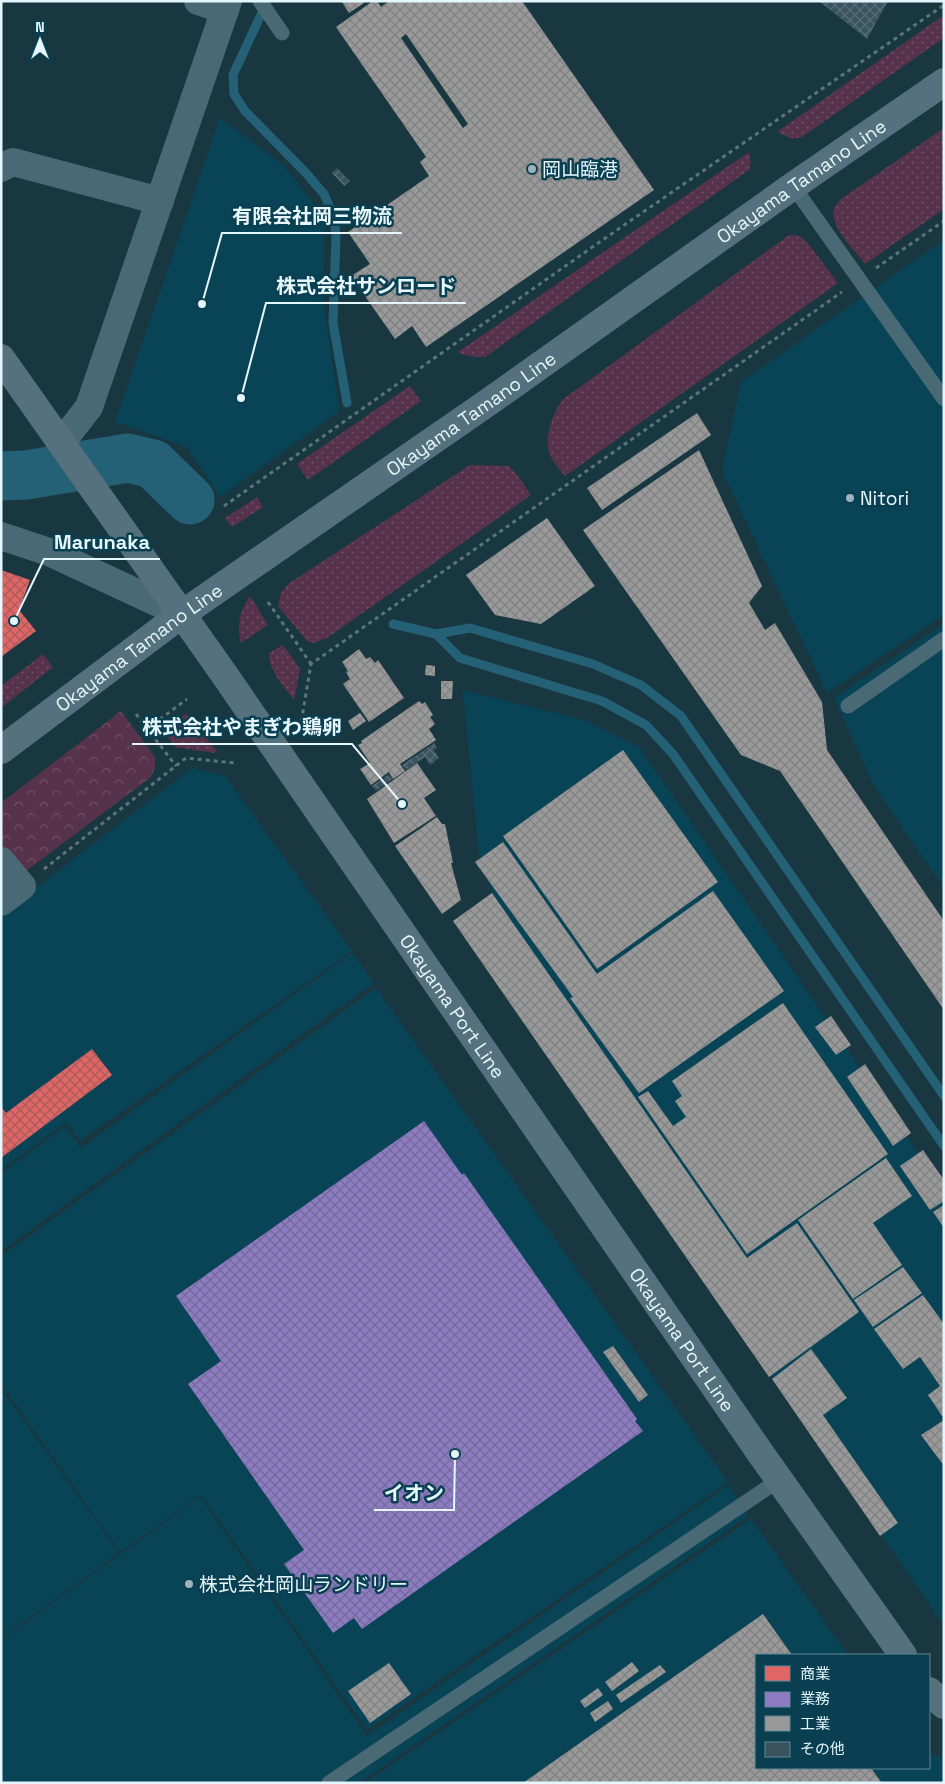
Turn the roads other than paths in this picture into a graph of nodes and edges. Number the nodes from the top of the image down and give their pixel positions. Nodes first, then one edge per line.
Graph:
1 (198, 1) edge
2 (260, 1) edge
3 (226, 6) edge
4 (282, 33) dead end
5 (944, 82) edge
6 (1, 168) edge
7 (793, 186) junction
8 (160, 201) junction
9 (1, 358) edge
10 (944, 400) edge
11 (61, 443) junction
12 (1, 536) edge
13 (182, 614) junction
14 (944, 640) edge
15 (848, 706) dead end
16 (1, 750) edge
17 (1, 860) edge
18 (12, 894) edge
19 (779, 1480) junction
20 (902, 1654) edge
21 (930, 1692) edge
22 (944, 1705) edge
23 (329, 1783) edge

1 - 3 street
2 - 4 lane
3 - 8 street
5 - 7 main road, Okayama Tamano Line
6 - 8 street
7 - 10 lane
7 - 13 main road, Okayama Tamano Line
8 - 11 street
9 - 11 main road, Okayama Port Line
11 - 13 main road, Okayama Port Line
12 - 13 street
13 - 16 main road, Okayama Tamano Line
13 - 19 main road, Okayama Port Line
14 - 15 lane
17 - 18 street
19 - 20 main road, Okayama Port Line
19 - 23 lane
21 - 22 main road

